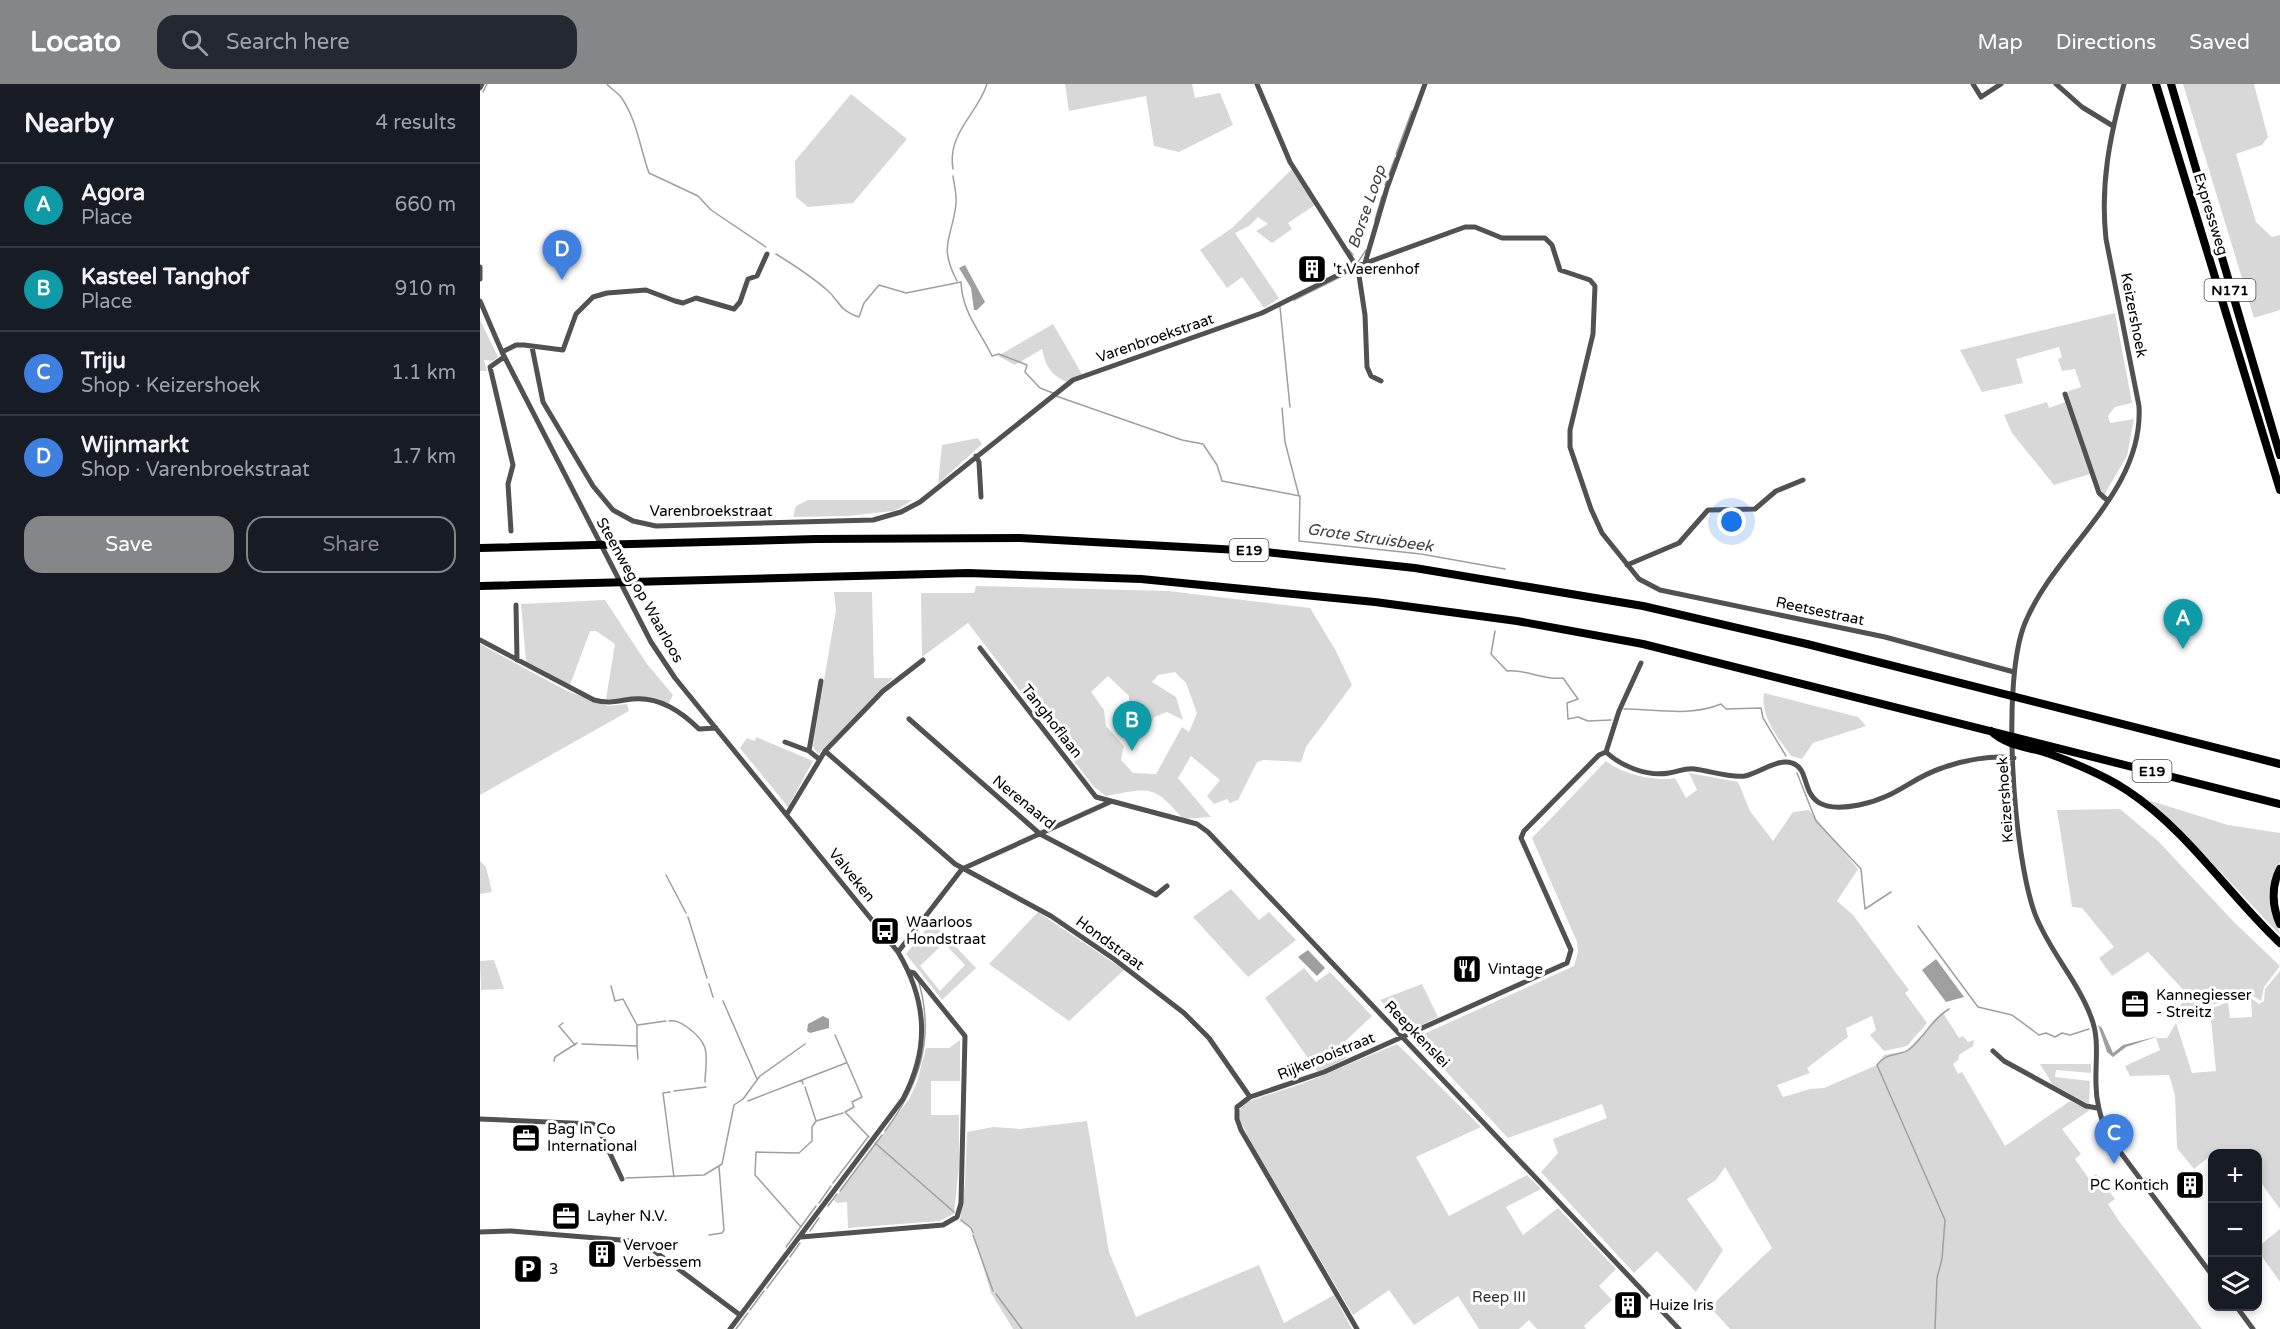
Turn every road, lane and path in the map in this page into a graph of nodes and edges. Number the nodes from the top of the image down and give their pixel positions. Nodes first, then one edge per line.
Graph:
1 (1257, 84) edge
2 (1425, 84) edge
3 (1973, 84) edge
4 (2001, 84) edge
5 (2056, 84) edge
6 (2124, 84) edge
7 (2156, 84) edge
8 (2171, 84) edge
9 (2113, 126) junction
10 (767, 254) dead end
11 (1365, 263) junction
12 (1357, 266) junction
13 (480, 267) edge
14 (480, 279) edge
15 (480, 301) edge
16 (532, 347) junction
17 (503, 355) junction
18 (1381, 381) dead end
19 (2065, 393) dead end
20 (2280, 455) edge
21 (976, 456) junction
22 (1803, 480) dead end
23 (2280, 490) edge
24 (981, 497) dead end
25 (2107, 500) junction
26 (511, 531) dead end
27 (480, 548) edge
28 (1627, 565) junction
29 (480, 586) edge
30 (516, 605) dead end
31 (480, 640) edge
32 (980, 648) dead end
33 (517, 660) junction
34 (923, 660) dead end
35 (1641, 663) dead end
36 (2014, 672) junction
37 (821, 681) dead end
38 (909, 720) dead end
39 (716, 728) junction
40 (785, 742) dead end
41 (2025, 742) junction
42 (809, 751) junction
43 (825, 751) junction
44 (1606, 752) junction
45 (2014, 758) junction
46 (819, 759) junction
47 (2280, 764) edge
48 (1110, 802) junction
49 (2280, 804) edge
50 (787, 814) junction
51 (1040, 834) junction
52 (962, 869) junction
53 (2280, 869) edge
54 (1167, 886) dead end
55 (2280, 924) edge
56 (2280, 943) edge
57 (898, 952) junction
58 (910, 972) junction
59 (1403, 1037) junction
60 (1993, 1051) dead end
61 (1250, 1097) junction
62 (2097, 1108) junction
63 (480, 1119) edge
64 (622, 1179) dead end
65 (480, 1232) edge
66 (801, 1237) junction
67 (2208, 1270) edge
68 (2240, 1311) edge
69 (740, 1315) junction
70 (730, 1329) edge
71 (1357, 1329) edge
72 (1679, 1329) edge
73 (2253, 1329) edge

1 - 12 street
2 - 11 street
3 - 4 street
5 - 9 street
6 - 9 street, Keizershoek
7 - 23 highway, Expressweg / N171
8 - 20 highway, Expressweg / N171
9 - 25 street, Keizershoek
10 - 16 street
11 - 12 street, Varenbroekstraat
11 - 28 street, Reetsestraat
12 - 18 street
12 - 21 street, Varenbroekstraat
13 - 14 street
15 - 17 street, Steenweg op Waarloos
16 - 17 street
16 - 21 street, Varenbroekstraat
17 - 26 street
17 - 39 street, Steenweg op Waarloos
19 - 25 street
21 - 24 street
22 - 28 street
25 - 36 street, Keizershoek
27 - 47 highway, E19
28 - 36 street, Reetsestraat
29 - 41 highway
30 - 33 street
31 - 33 street
32 - 48 street, Tanghoflaan
33 - 39 street
34 - 43 street
35 - 44 street
36 - 45 street, Keizershoek
37 - 42 street
38 - 51 street, Nerenaard
39 - 50 street, Steenweg op Waarloos
40 - 42 street
41 - 49 highway, E19
41 - 56 highway
42 - 46 street
43 - 46 street
43 - 52 street, Hondstraat
44 - 45 street
44 - 59 street, Rijkerooistraat
45 - 62 street, Keizershoek
46 - 50 street
48 - 51 street
48 - 59 street, Reepkenslei
50 - 57 street, Valveken
51 - 52 street
51 - 54 street, Nerenaard
52 - 57 street
52 - 61 street, Hondstraat
53 - 55 highway
57 - 58 street, Valveken
58 - 66 street
58 - 66 street
59 - 61 street, Rijkerooistraat
59 - 72 street, Reepkenslei
60 - 62 street
61 - 71 street
62 - 67 street, Keizershoek
63 - 64 street
65 - 69 street
66 - 69 street
68 - 73 street
69 - 70 street

